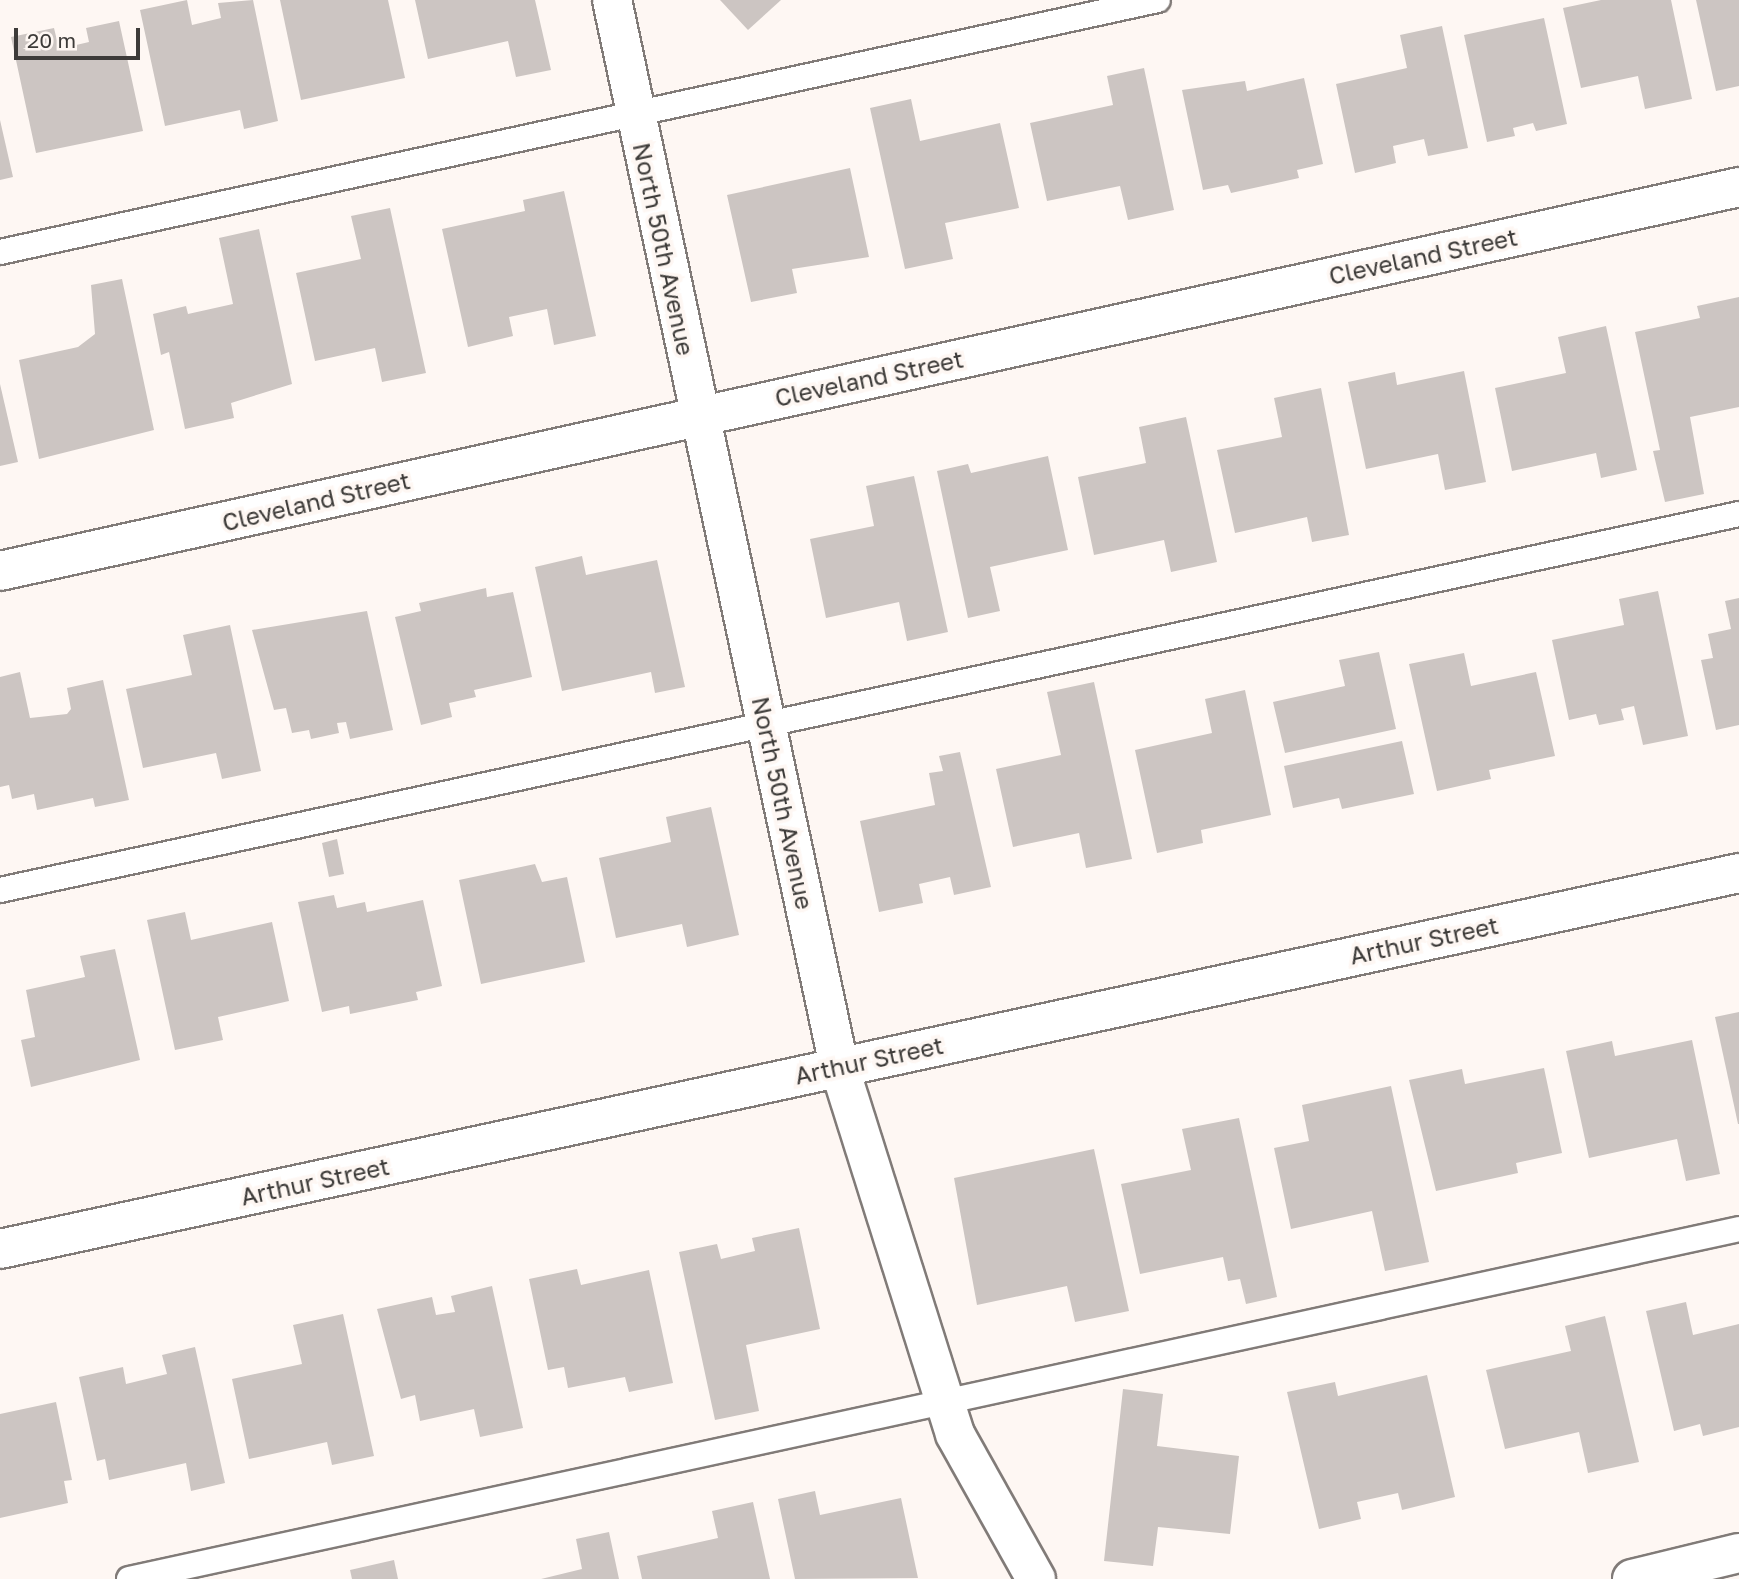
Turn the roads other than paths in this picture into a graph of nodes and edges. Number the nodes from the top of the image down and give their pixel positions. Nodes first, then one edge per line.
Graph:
1 (612, 0) edge
2 (1158, 0) edge
3 (636, 113) junction
4 (1739, 187) edge
5 (0, 252) edge
6 (699, 416) junction
7 (1739, 514) edge
8 (0, 571) edge
9 (766, 726) junction
10 (1739, 873) edge
11 (0, 890) edge
12 (839, 1066) junction
13 (1739, 1229) edge
14 (0, 1249) edge
15 (943, 1399) junction
16 (1739, 1553) edge
17 (129, 1579) edge
18 (1036, 1579) edge
19 (1632, 1579) edge

1 - 3 street, North 50th Avenue
2 - 3 lane
3 - 5 lane
3 - 6 street, North 50th Avenue
4 - 6 street, Cleveland Street
6 - 8 street, Cleveland Street
6 - 9 street, North 50th Avenue
7 - 9 lane
9 - 11 lane
9 - 12 street, North 50th Avenue
10 - 12 street, Arthur Street
12 - 14 street, Arthur Street
12 - 15 street, North 50th Avenue
13 - 15 lane
15 - 17 lane
15 - 18 street, North 50th Avenue
16 - 19 street

